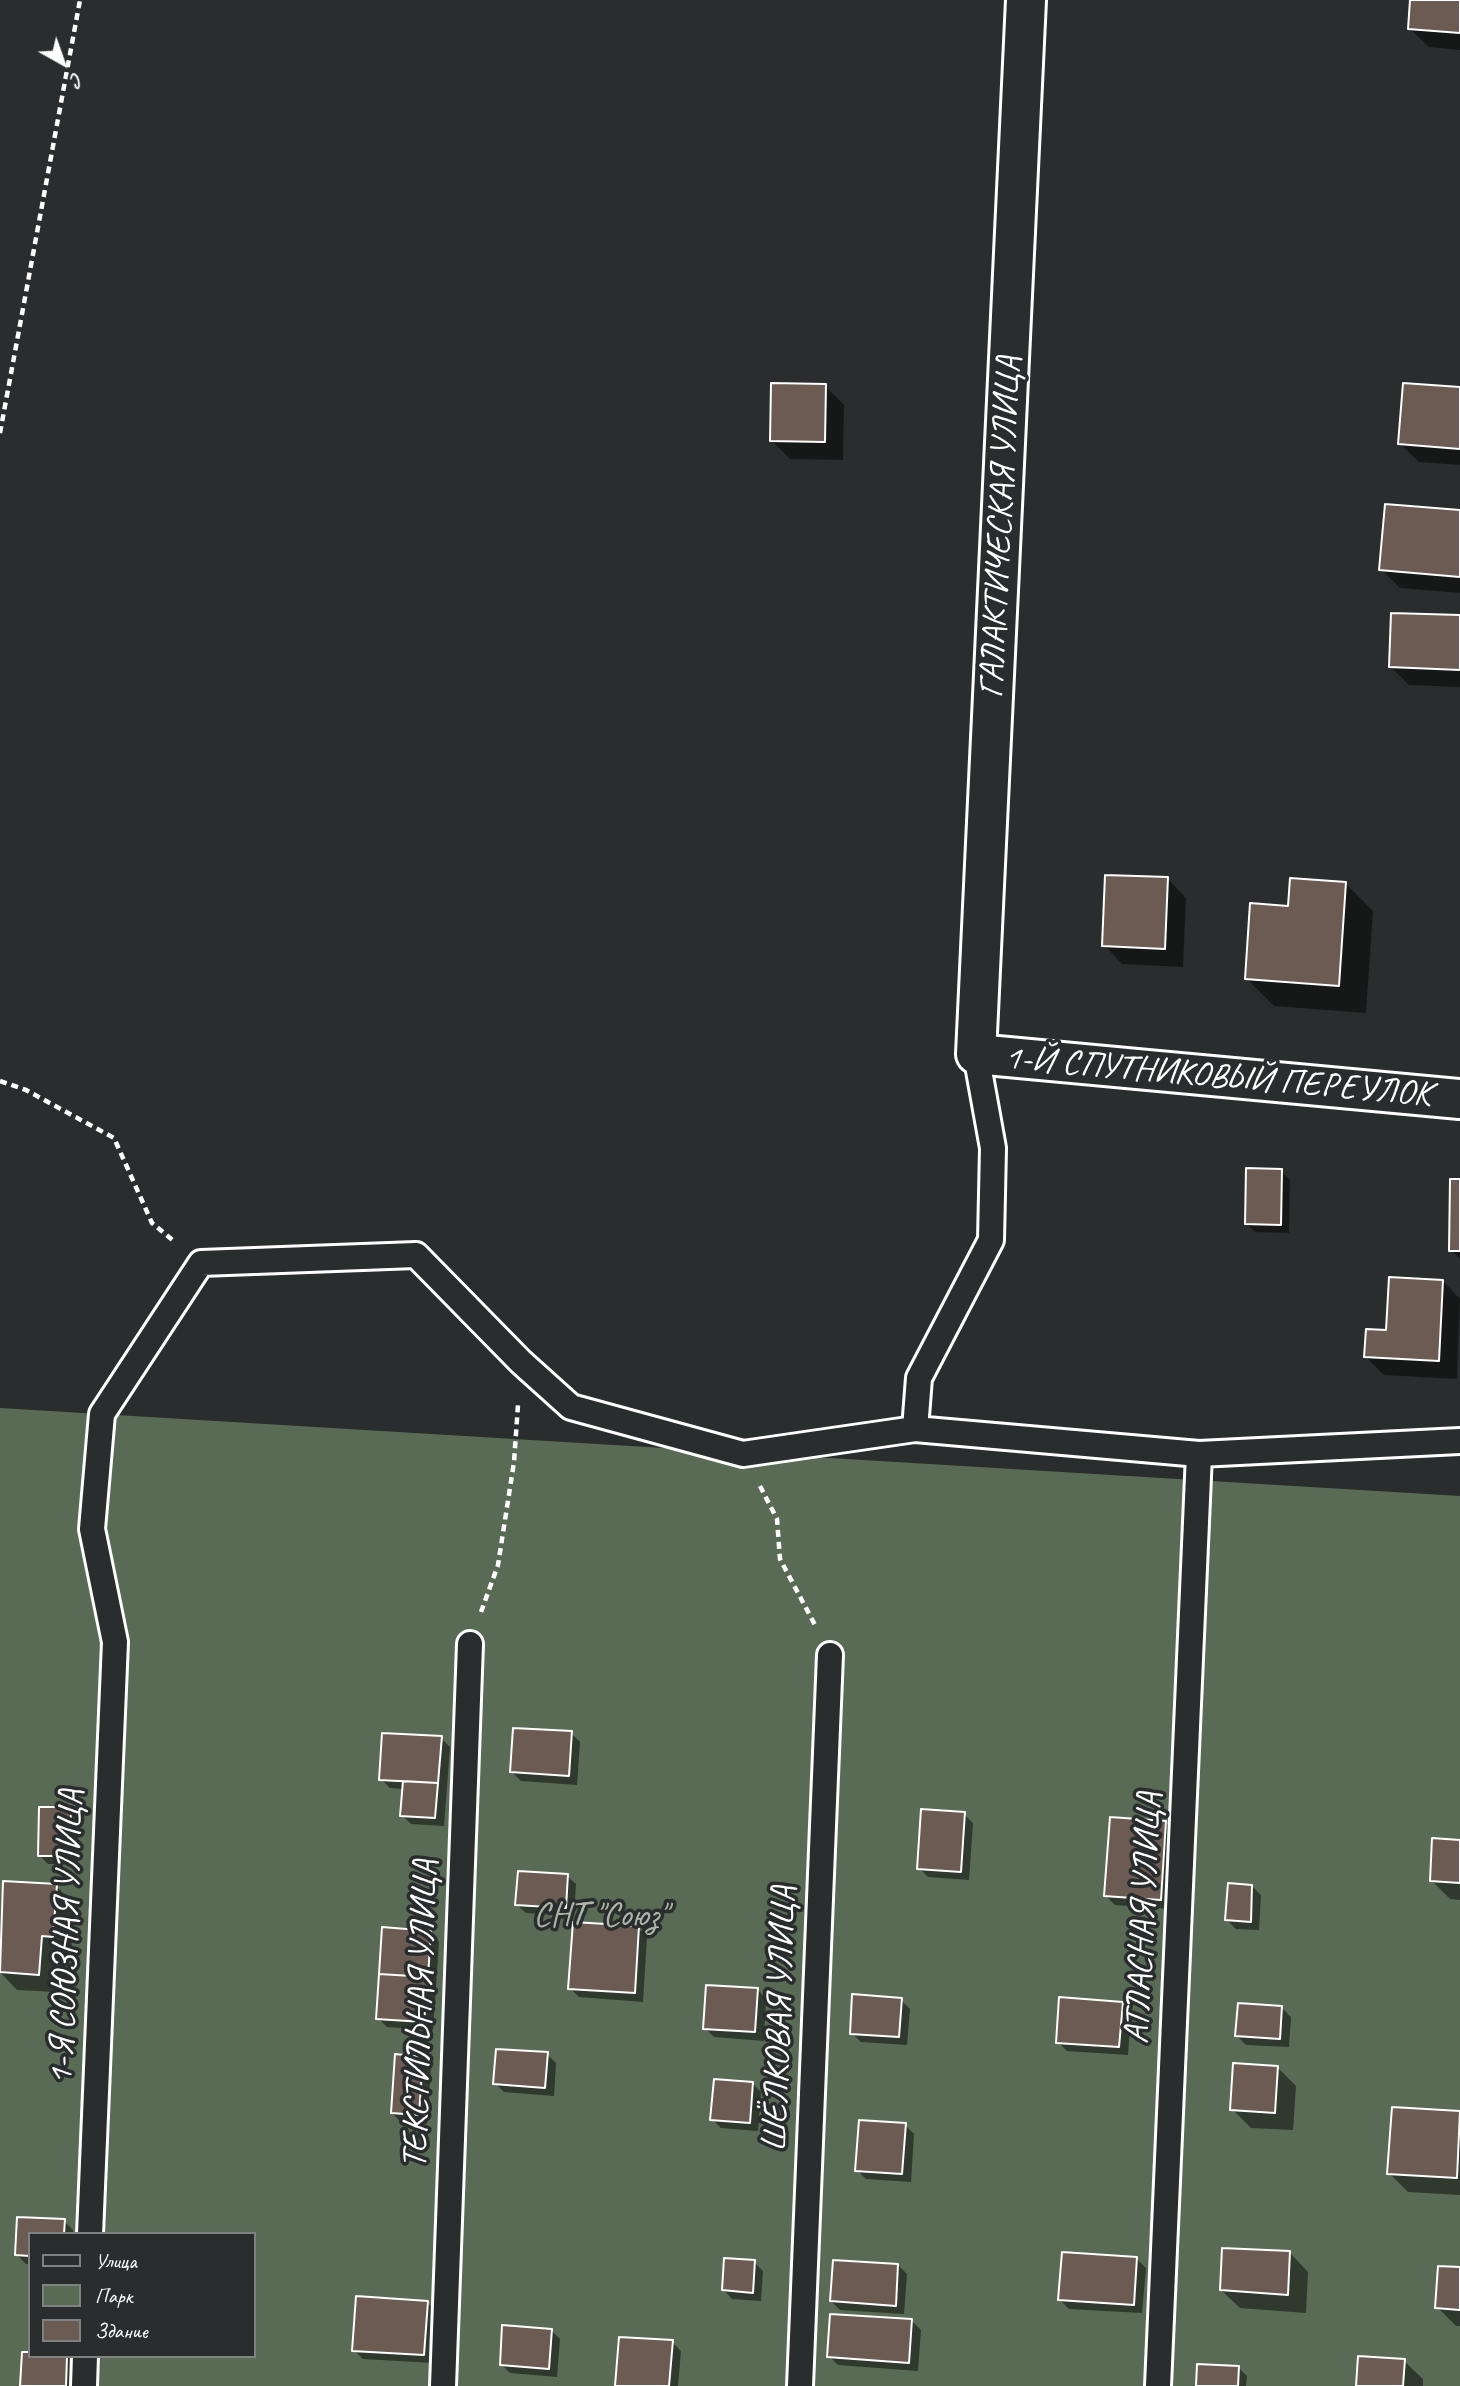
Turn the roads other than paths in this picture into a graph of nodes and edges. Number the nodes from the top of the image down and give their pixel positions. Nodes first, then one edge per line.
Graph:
1 (1026, 0) edge
2 (976, 1054) junction
3 (1460, 1099) edge
4 (915, 1429) junction
5 (1460, 1441) edge
6 (1199, 1454) junction
7 (470, 1644) road end
8 (830, 1655) road end
9 (90, 2232) edge
10 (85, 2358) edge
11 (84, 2386) edge
12 (443, 2386) edge
13 (800, 2386) edge
14 (1158, 2386) edge

1 - 2 street, ГАЛАКТИЧЕСКАЯ УЛИЦА
2 - 3 street, 1-Й СПУТНИКОВЫЙ ПЕРЕУЛОК
2 - 4 lane
4 - 6 lane
4 - 9 lane, 1-Я СОЮЗНАЯ УЛИЦА
5 - 6 lane
6 - 14 lane, АТЛАСНАЯ УЛИЦА
7 - 12 lane, ТЕКСТИЛЬНАЯ УЛИЦА
8 - 13 lane, ШЁЛКОВАЯ УЛИЦА
10 - 11 lane

